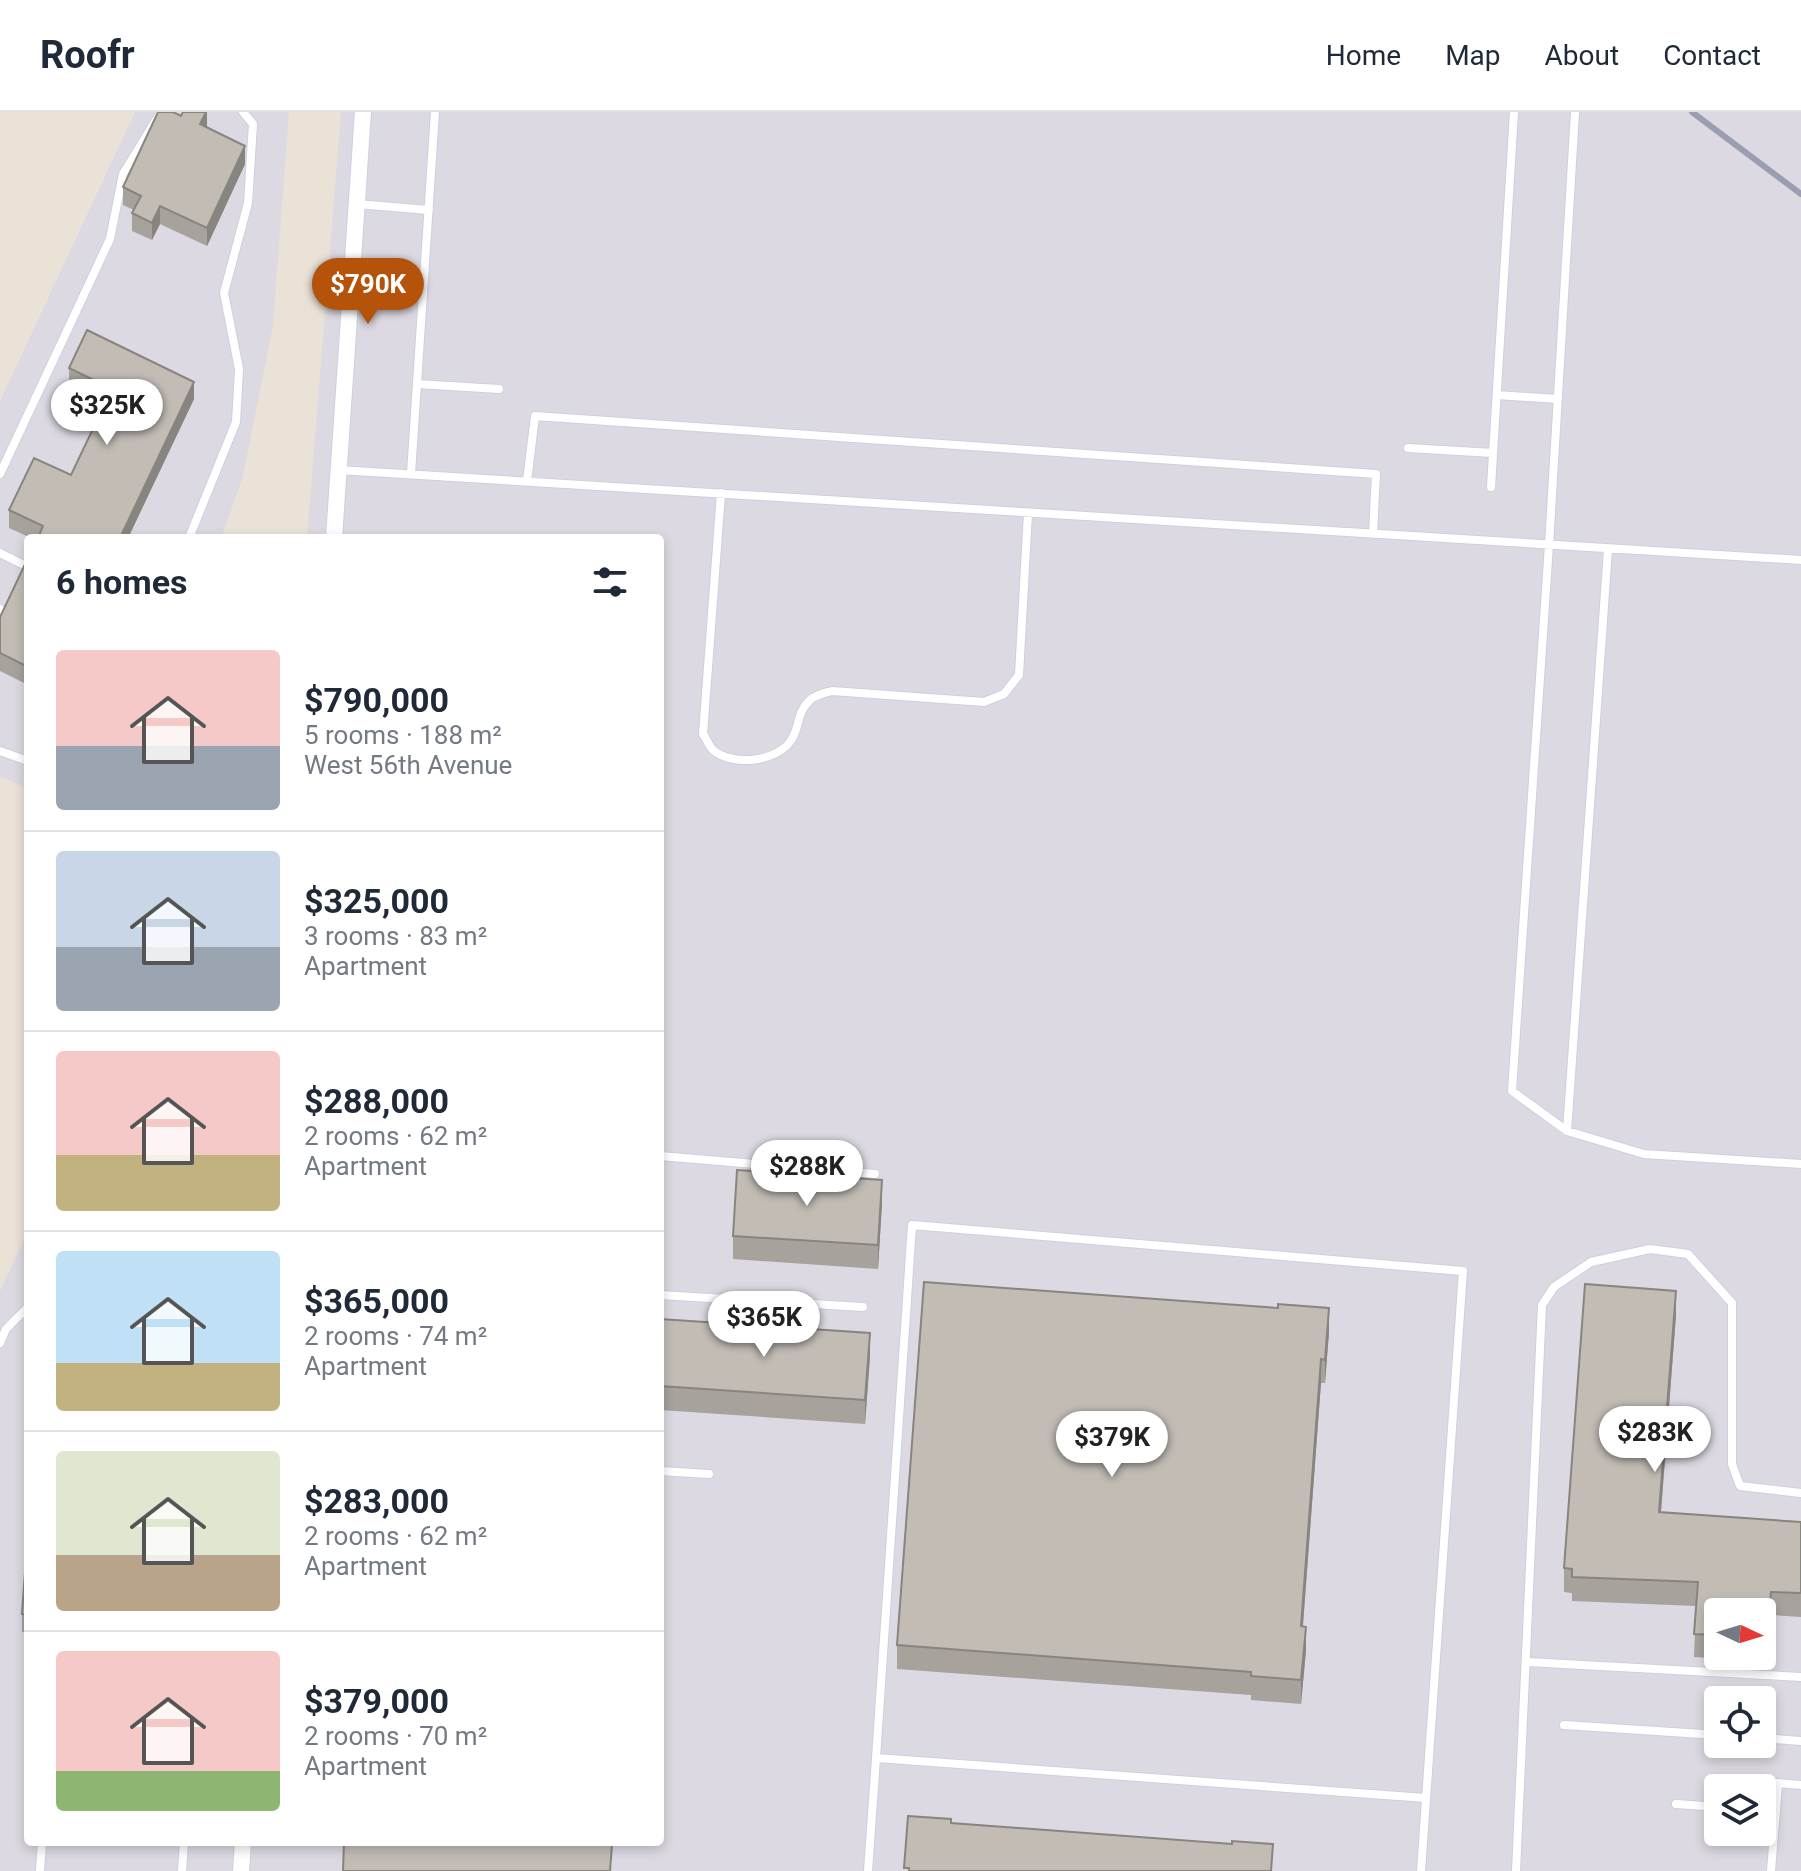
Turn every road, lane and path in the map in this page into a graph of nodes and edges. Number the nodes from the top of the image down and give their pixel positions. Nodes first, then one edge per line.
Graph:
1 (161, 112) edge
2 (243, 112) edge
3 (363, 112) edge
4 (435, 112) edge
5 (1514, 112) edge
6 (1575, 112) edge
7 (357, 204) junction
8 (429, 210) junction
9 (417, 384) junction
10 (499, 389) dead end
11 (1497, 395) junction
12 (1558, 399) junction
13 (1408, 448) dead end
14 (1493, 453) junction
15 (338, 470) junction
16 (0, 474) edge
17 (411, 474) junction
18 (527, 481) junction
19 (1491, 487) dead end
20 (721, 493) junction
21 (1028, 513) junction
22 (191, 534) edge
23 (334, 534) edge
24 (1373, 534) junction
25 (1549, 545) junction
26 (1608, 549) junction
27 (0, 553) edge
28 (1801, 560) edge
29 (22, 564) edge
30 (0, 751) edge
31 (24, 760) edge
32 (1567, 1131) junction
33 (664, 1156) edge
34 (1801, 1164) edge
35 (875, 1174) dead end
36 (664, 1295) edge
37 (863, 1307) dead end
38 (24, 1311) edge
39 (0, 1343) edge
40 (664, 1471) edge
41 (709, 1474) dead end
42 (1801, 1493) edge
43 (1527, 1662) junction
44 (1801, 1677) edge
45 (1564, 1725) dead end
46 (1704, 1734) edge
47 (1776, 1739) edge
48 (1801, 1741) edge
49 (876, 1758) junction
50 (1778, 1783) joint
51 (1801, 1785) edge
52 (1426, 1798) junction
53 (1676, 1804) dead end
54 (1704, 1806) edge
55 (1776, 1812) edge
56 (42, 1846) edge
57 (184, 1846) edge
58 (243, 1846) edge
59 (1773, 1846) edge
60 (40, 1871) edge
61 (182, 1871) edge
62 (241, 1871) edge
63 (868, 1871) edge
64 (1421, 1871) edge
65 (1516, 1871) edge
66 (1771, 1871) edge

1 - 16 lane
2 - 22 lane
3 - 7 street
4 - 8 lane
5 - 11 lane
6 - 12 lane
7 - 8 lane
7 - 15 street
8 - 9 lane
9 - 10 lane
9 - 17 lane
11 - 12 lane
11 - 14 lane
12 - 25 lane
13 - 14 lane
14 - 19 lane
15 - 17 lane
15 - 23 street
17 - 18 lane
18 - 20 lane
18 - 24 lane
20 - 21 lane
20 - 21 lane
21 - 24 lane
24 - 25 lane
25 - 26 lane
25 - 32 lane
26 - 28 lane
26 - 32 lane
27 - 29 lane
30 - 31 lane
32 - 34 lane
33 - 35 lane
36 - 37 lane
38 - 39 lane
40 - 41 lane
42 - 43 lane
43 - 44 lane
43 - 65 lane
45 - 46 lane
47 - 48 lane
49 - 52 lane
49 - 52 lane
49 - 63 lane
50 - 51 lane
50 - 55 lane
52 - 64 lane
53 - 54 lane
56 - 60 lane
57 - 61 lane
58 - 62 street
59 - 66 lane

